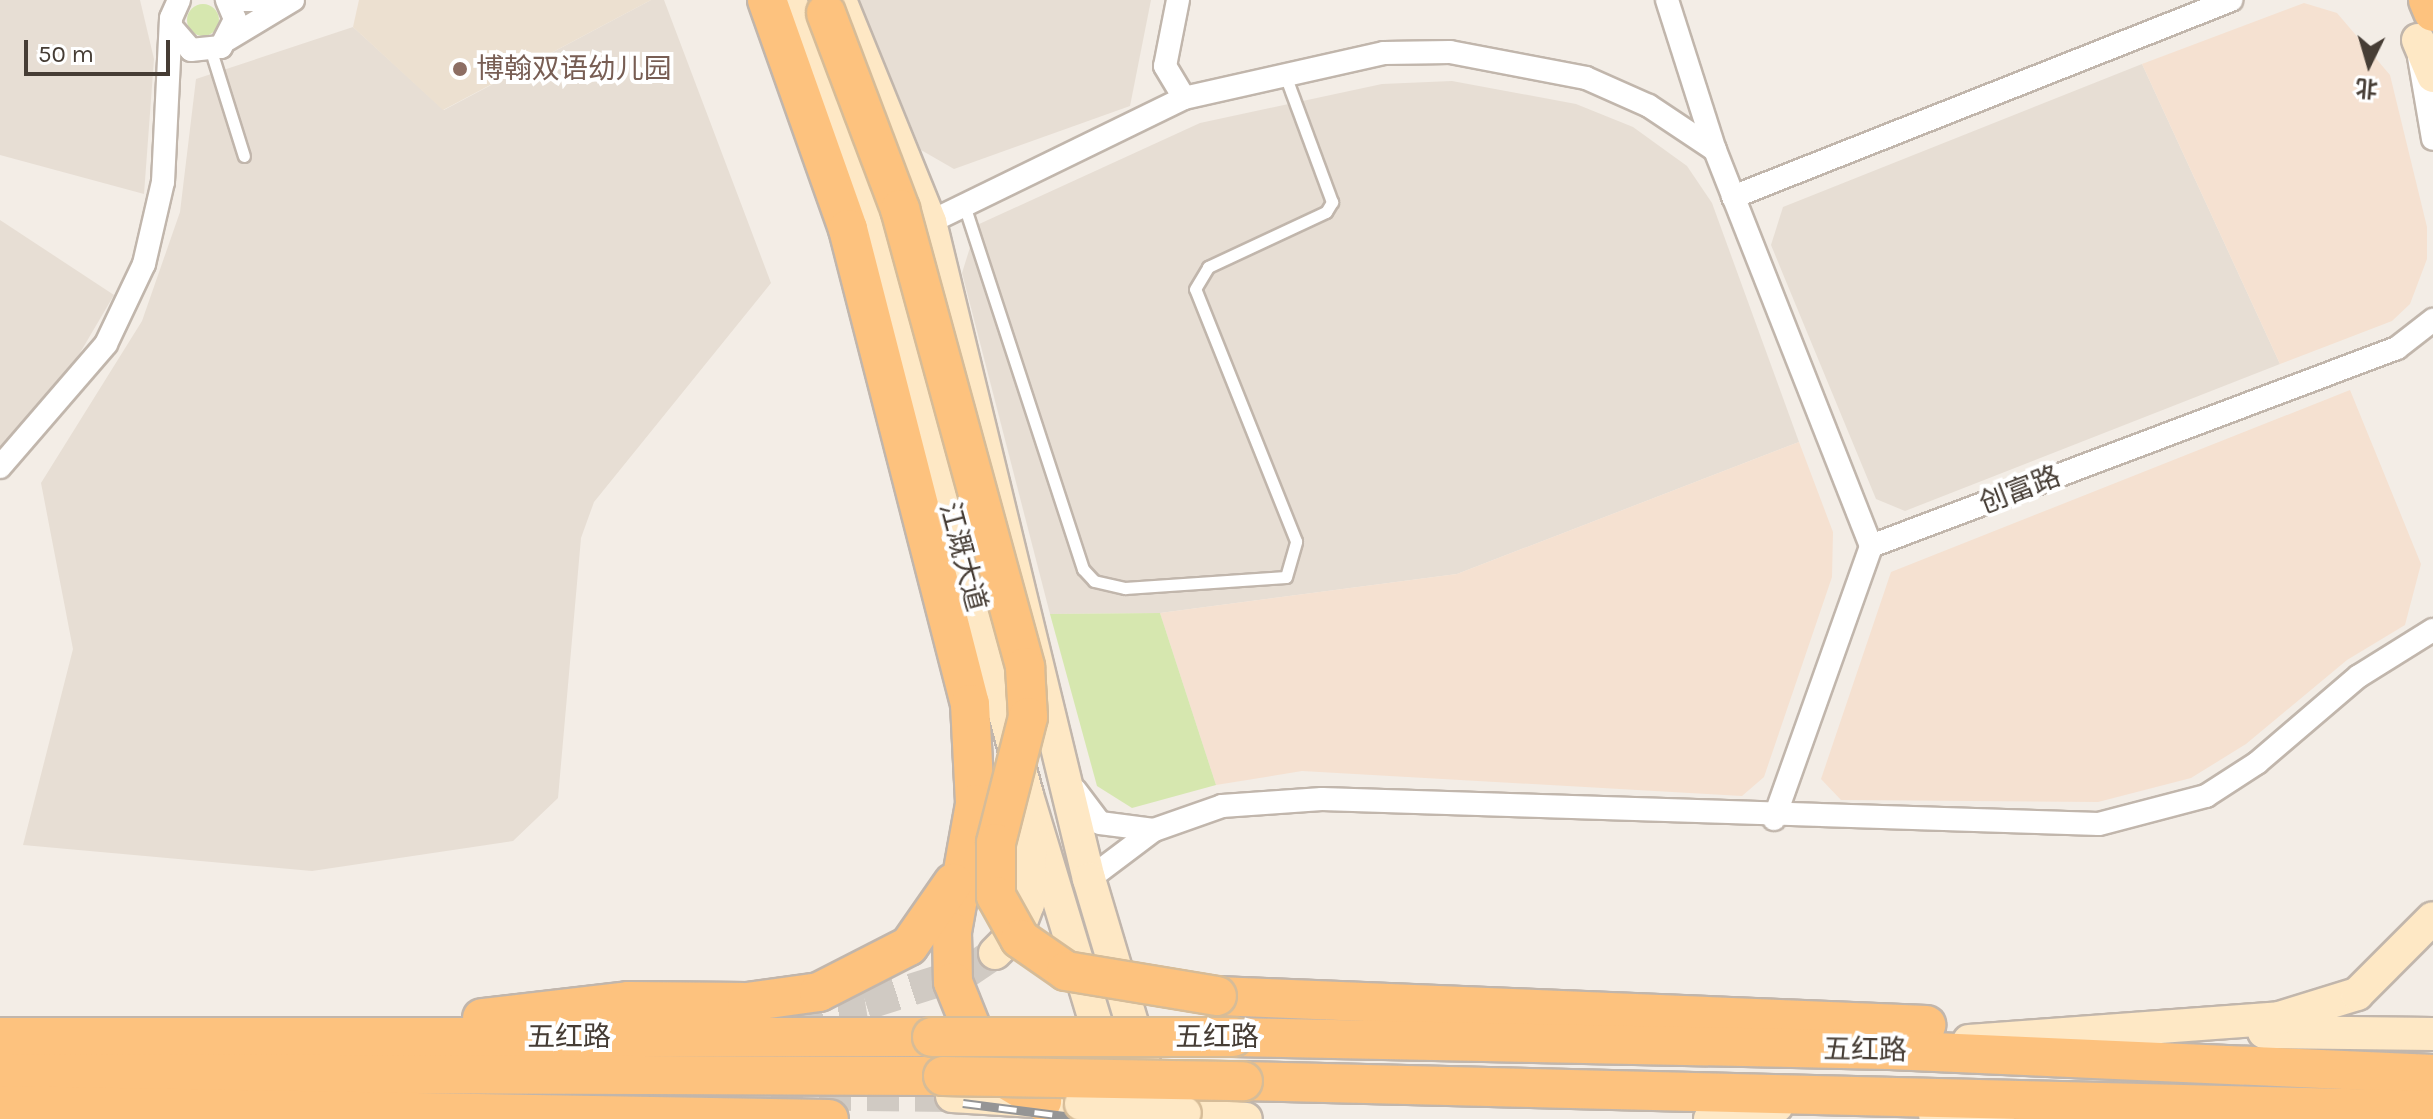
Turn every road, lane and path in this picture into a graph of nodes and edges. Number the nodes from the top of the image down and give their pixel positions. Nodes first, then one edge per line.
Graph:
1 (227, 0) edge
2 (242, 0) edge
3 (291, 0) edge
4 (767, 0) edge
5 (790, 0) edge
6 (1178, 0) edge
7 (1667, 0) edge
8 (2231, 0) edge
9 (2426, 0) edge
10 (829, 4) edge
11 (172, 11) edge
12 (2426, 26) edge
13 (220, 45) junction
14 (1285, 75) junction
15 (2433, 76) edge
16 (1184, 98) junction
17 (166, 132) junction
18 (2433, 139) edge
19 (1715, 150) junction
20 (244, 156) dead end
21 (1733, 197) junction
22 (964, 205) junction
23 (930, 222) junction
24 (2433, 320) edge
25 (0, 467) edge
26 (1871, 546) junction
27 (2433, 630) edge
28 (1065, 772) junction
29 (1031, 807) junction
30 (1774, 819) junction
31 (1154, 830) junction
32 (969, 839) junction
33 (1089, 879) junction
34 (2433, 918) edge
35 (995, 953) tunnel mouth
36 (1737, 1018) junction
37 (2064, 1030) junction
38 (2433, 1034) edge
39 (0, 1037) edge
40 (363, 1037) junction
41 (2178, 1044) junction
42 (1890, 1050) junction
43 (0, 1073) edge
44 (2433, 1074) edge
45 (948, 1086) junction
46 (1909, 1092) junction
47 (1042, 1101) junction
48 (0, 1105) edge
49 (2433, 1110) edge
50 (1767, 1111) edge
51 (716, 1112) junction
52 (1173, 1116) edge
53 (754, 1119) tunnel mouth
54 (829, 1119) edge
55 (1124, 1119) edge
56 (1246, 1119) edge
57 (1710, 1119) edge
58 (1998, 1119) edge
59 (2022, 1119) edge

1 - 13 street
2 - 3 street
3 - 13 street
4 - 32 highway
5 - 29 main road, 江溉大道
6 - 16 street
7 - 19 street
8 - 21 street
9 - 12 highway
10 - 23 main road, 江溉大道
10 - 36 highway, bridge
11 - 13 street
11 - 17 street
12 - 15 main road
12 - 18 street
13 - 17 street
13 - 20 lane
14 - 16 street
14 - 19 street
14 - 22 lane
16 - 22 street
17 - 25 street
19 - 21 street
21 - 26 street
22 - 23 street
23 - 28 main road, 江溉大道
24 - 26 street, 创富路
26 - 30 street
27 - 30 street
28 - 31 street
28 - 33 main road, 江溉大道
29 - 35 main road
29 - 55 main road, 江溉大道
30 - 31 street
31 - 33 street
32 - 40 highway
32 - 47 highway
33 - 52 main road, 江溉大道
34 - 41 main road
36 - 37 highway
36 - 42 highway
37 - 41 main road
37 - 42 main road
38 - 41 main road
39 - 40 highway, 五红路
40 - 42 highway, 五红路, bridge
41 - 42 highway, 五红路
41 - 44 highway, 五红路
43 - 45 highway, 五红路
45 - 46 highway, 五红路, bridge
45 - 47 main road
46 - 49 highway, 五红路
46 - 50 highway
46 - 59 highway
47 - 52 main road, bridge
48 - 51 highway
50 - 57 main road
50 - 58 main road
51 - 53 highway
51 - 54 highway
52 - 56 main road

